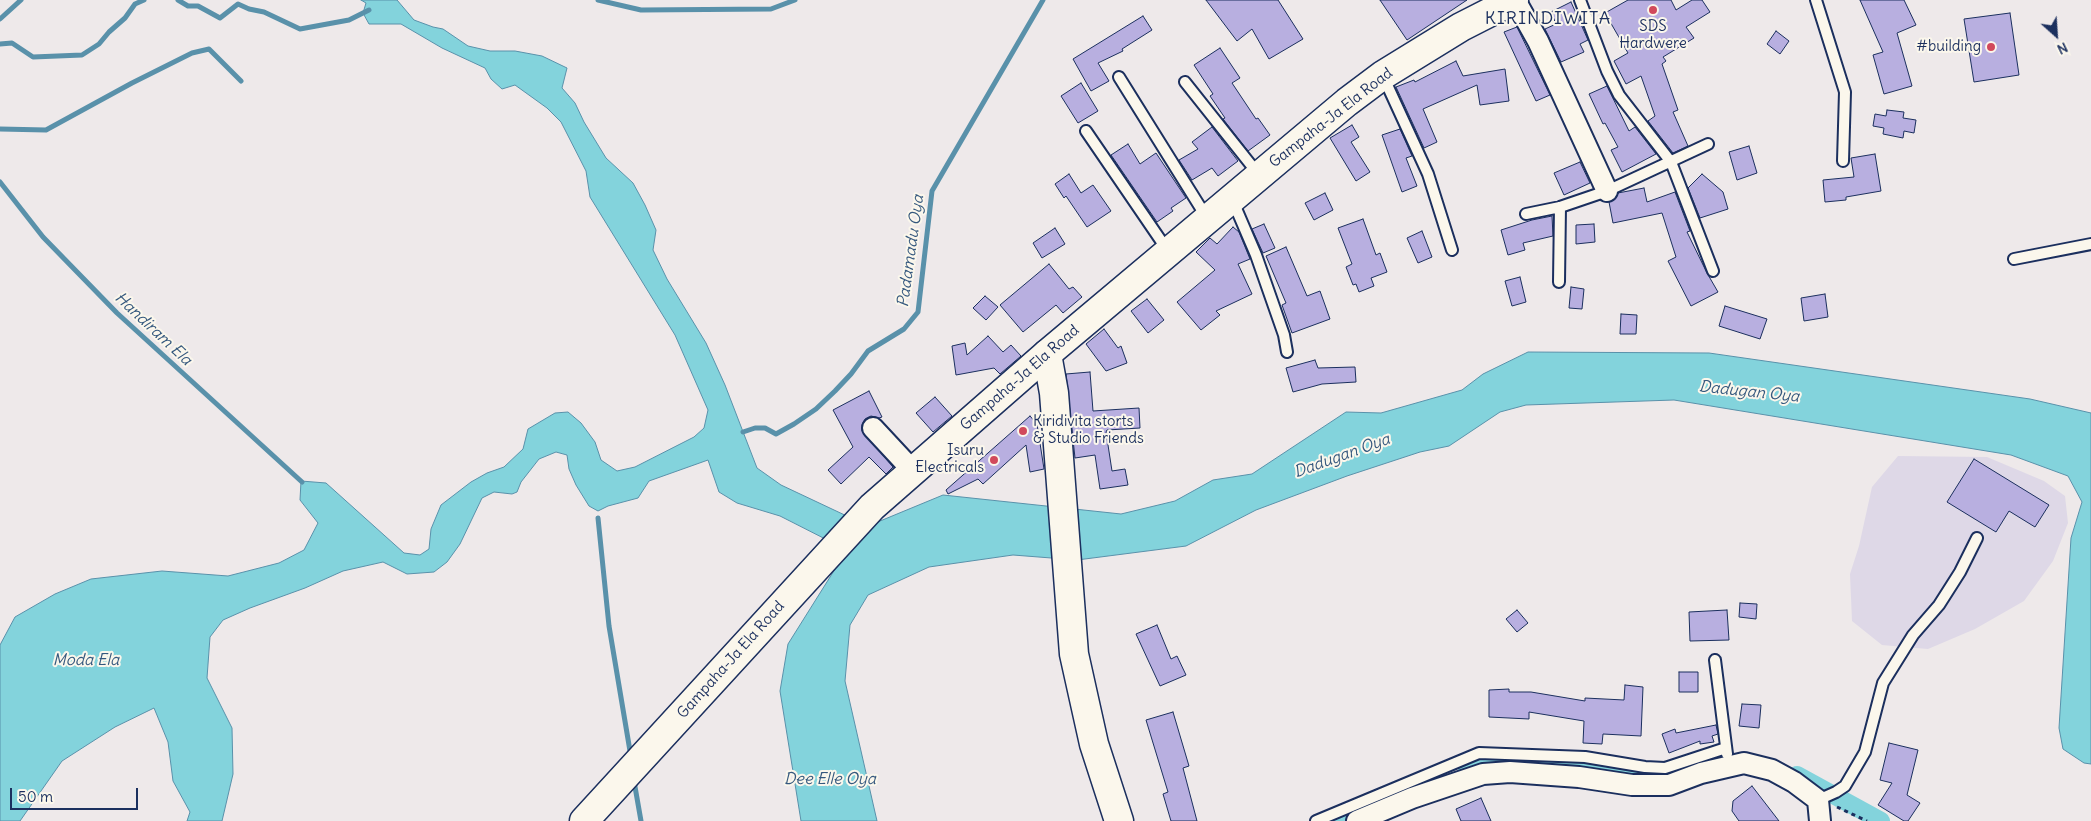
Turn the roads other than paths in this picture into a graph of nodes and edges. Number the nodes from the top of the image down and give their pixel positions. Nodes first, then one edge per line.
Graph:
1 (1515, 0) edge
2 (1580, 0) edge
3 (1816, 0) edge
4 (1383, 75) junction
5 (1119, 76) dead end
6 (1185, 82) dead end
7 (1086, 131) dead end
8 (1708, 144) dead end
9 (1671, 162) junction
10 (1843, 162) dead end
11 (1259, 176) junction
12 (1606, 191) junction
13 (1232, 198) junction
14 (1560, 207) junction
15 (1526, 214) dead end
16 (1208, 219) junction
17 (2091, 244) edge
18 (1452, 250) dead end
19 (1169, 251) junction
20 (2014, 259) dead end
21 (1713, 271) dead end
22 (1559, 282) dead end
23 (1287, 352) dead end
24 (1047, 354) junction
25 (873, 428) dead end
26 (913, 471) junction
27 (1977, 538) dead end
28 (1716, 660) dead end
29 (1728, 757) junction
30 (1819, 800) junction
31 (1384, 816) edge
32 (584, 821) edge
33 (1118, 821) edge
34 (1316, 821) edge
35 (1357, 821) edge
36 (1820, 821) edge

1 - 4 main road, Gampaha-Ja Ela Road
1 - 12 street
2 - 9 lane
3 - 10 lane
4 - 11 main road, Gampaha-Ja Ela Road
4 - 18 lane
5 - 16 lane
6 - 11 lane
7 - 19 lane
8 - 9 lane
9 - 12 lane
9 - 21 lane
11 - 13 main road, Gampaha-Ja Ela Road
12 - 14 lane
13 - 16 main road, Gampaha-Ja Ela Road
13 - 23 lane
14 - 15 lane
14 - 22 lane
16 - 19 main road, Gampaha-Ja Ela Road
17 - 20 lane
19 - 24 main road, Gampaha-Ja Ela Road
24 - 26 main road, Gampaha-Ja Ela Road
24 - 33 main road
25 - 26 street
26 - 32 main road, Gampaha-Ja Ela Road
27 - 30 lane
28 - 29 lane
29 - 30 street
29 - 31 street
29 - 34 lane
30 - 36 street
31 - 35 street

